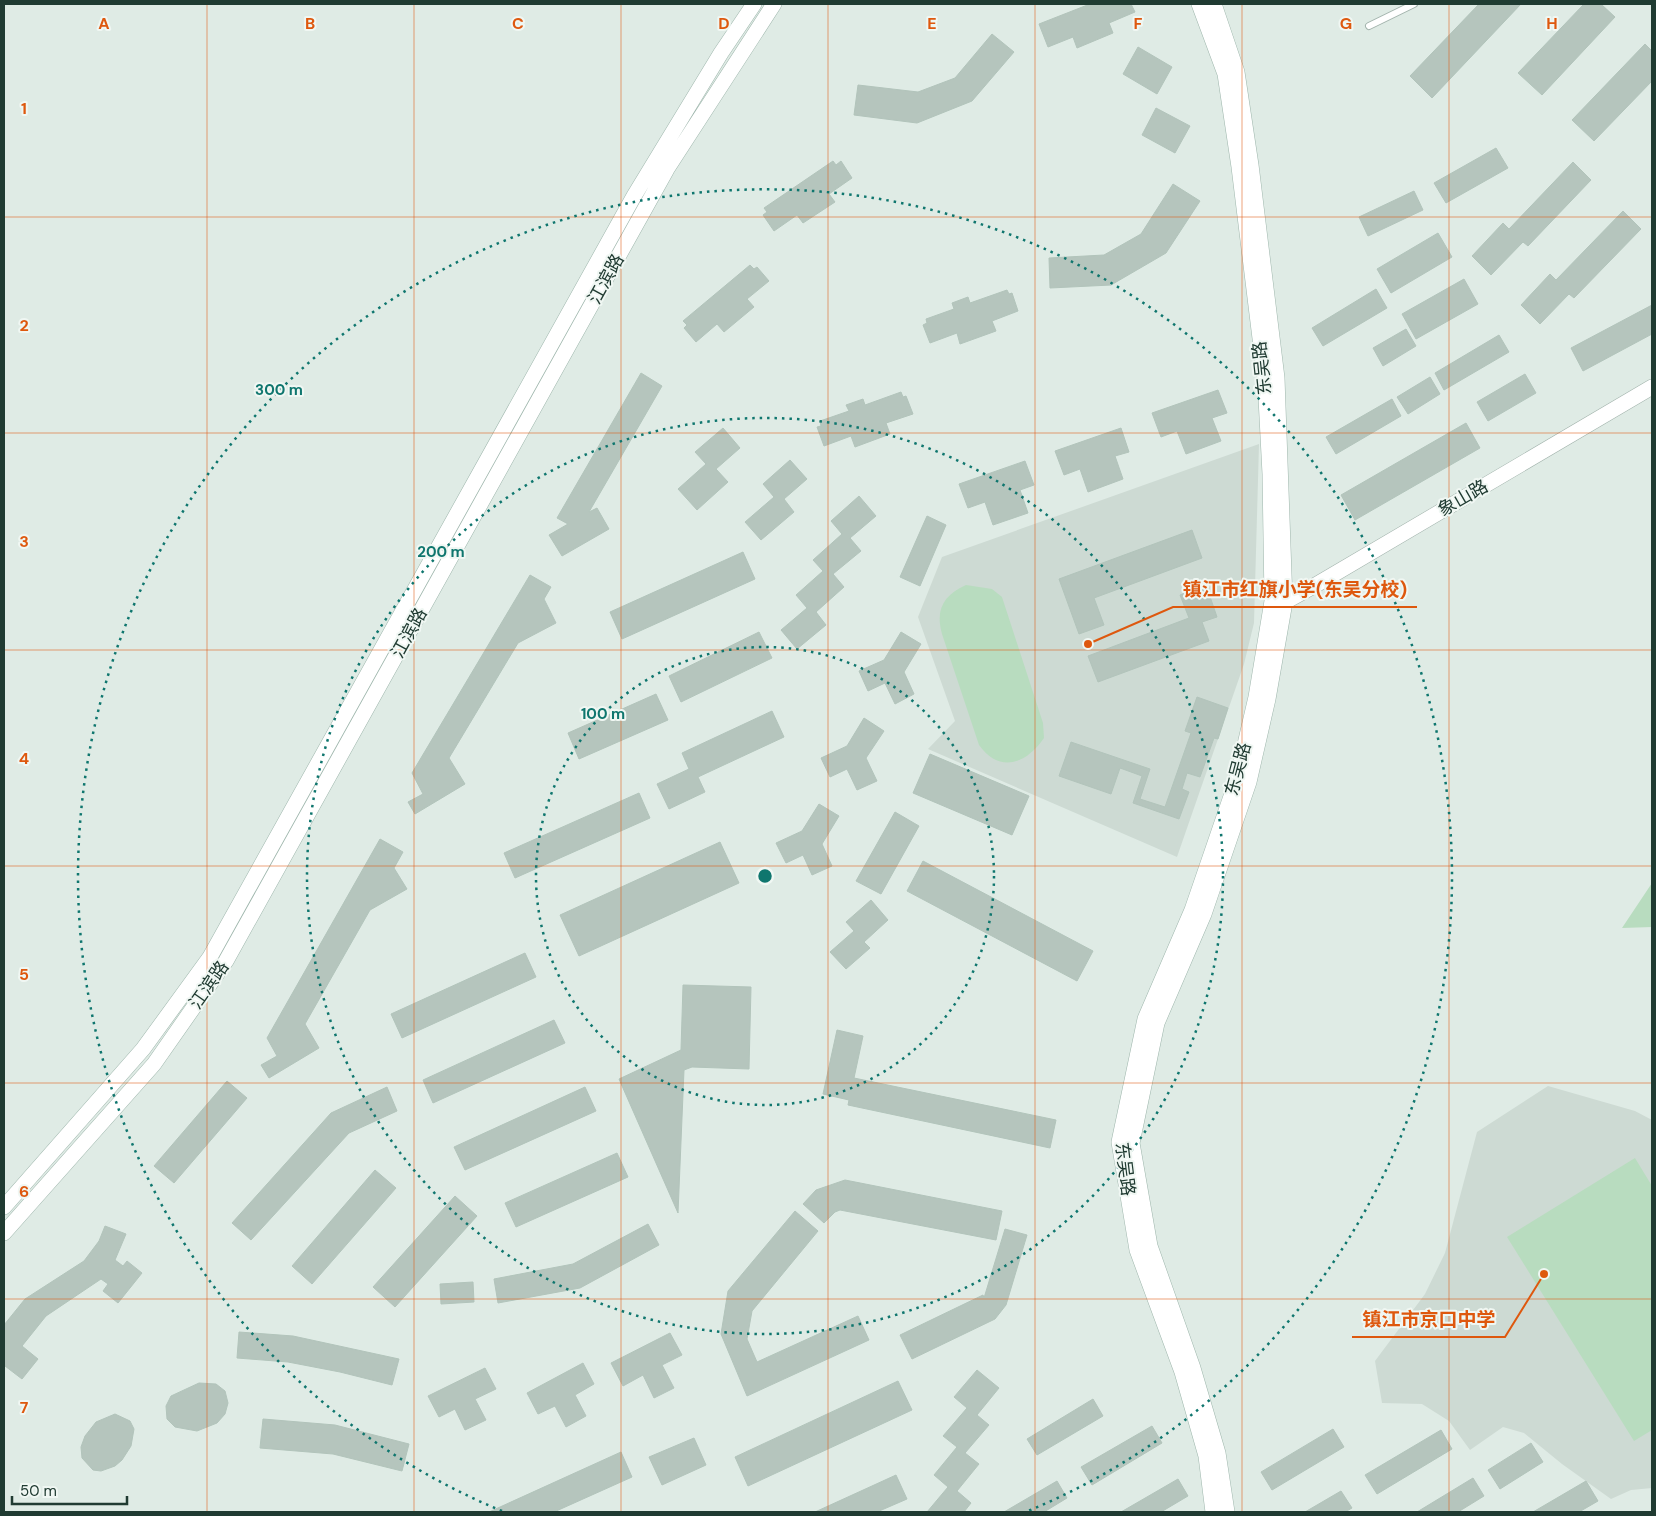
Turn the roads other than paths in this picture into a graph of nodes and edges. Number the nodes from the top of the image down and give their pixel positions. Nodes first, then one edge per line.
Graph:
1 (754, 4) edge
2 (774, 4) edge
3 (1199, 4) edge
4 (1214, 4) edge
5 (1414, 4) edge
6 (1369, 26) dead end
7 (1652, 387) edge
8 (1278, 602) junction
9 (4, 1208) edge
10 (4, 1233) edge
11 (1213, 1512) edge
12 (1227, 1512) edge

1 - 9 main road, 江滨路
2 - 10 main road, 江滨路
3 - 8 main road, 东吴路
4 - 8 main road, 东吴路
5 - 6 lane
7 - 8 main road, 象山路
8 - 11 main road, 东吴路
8 - 12 main road, 东吴路

